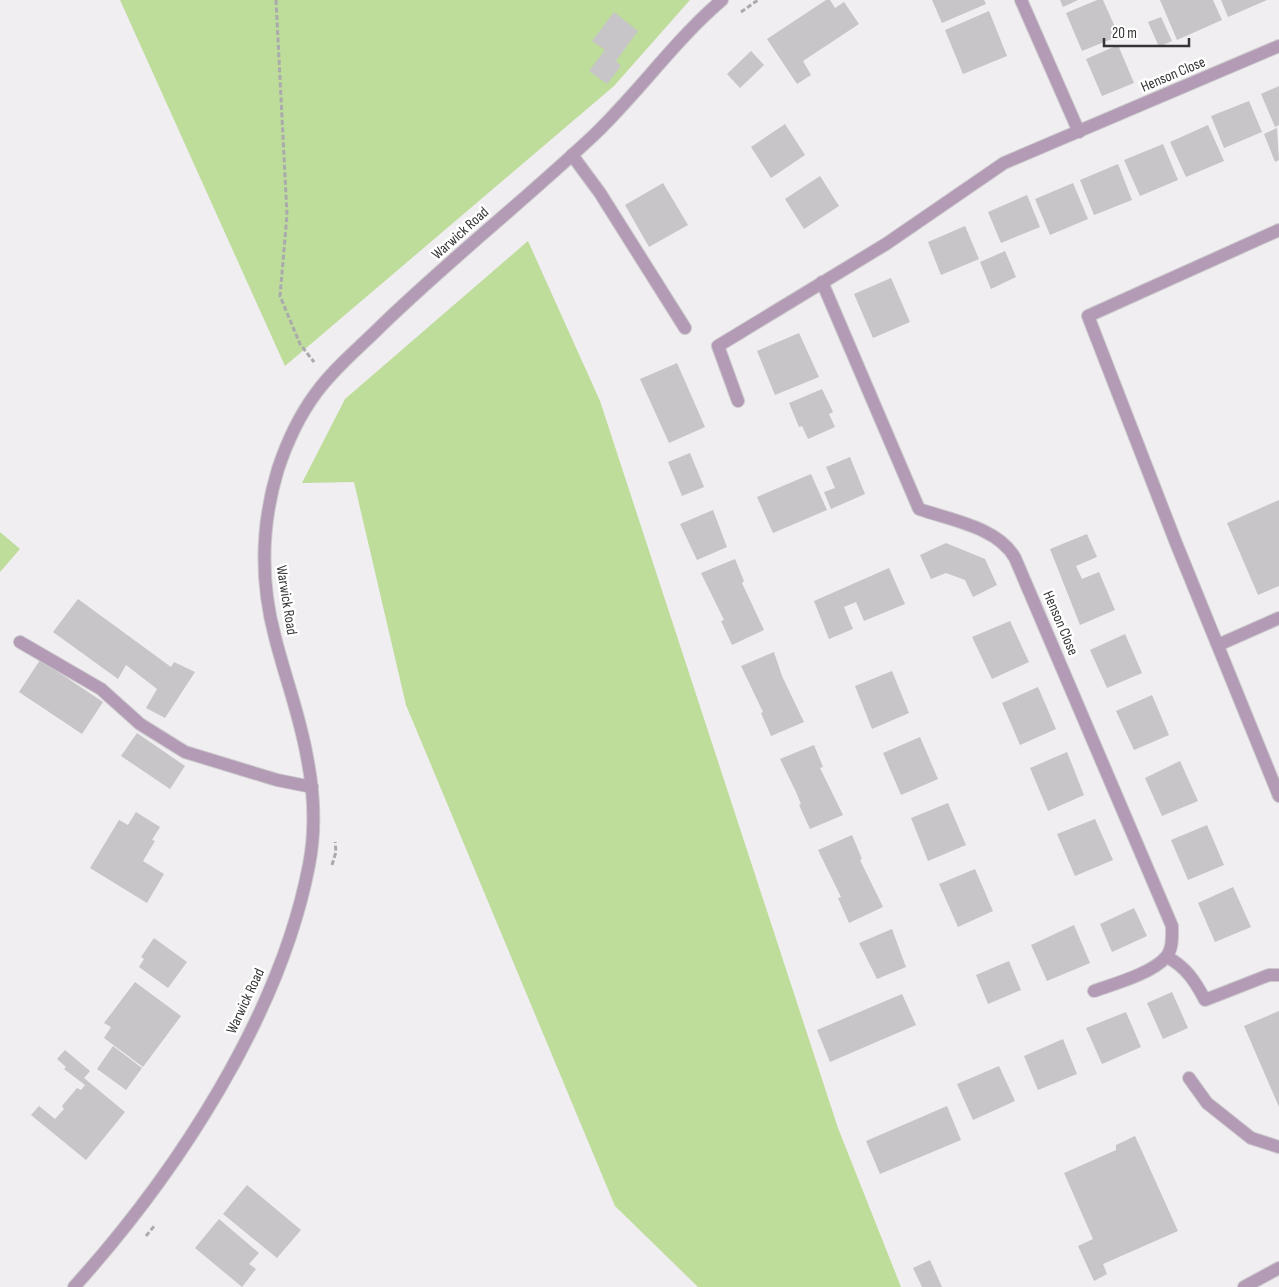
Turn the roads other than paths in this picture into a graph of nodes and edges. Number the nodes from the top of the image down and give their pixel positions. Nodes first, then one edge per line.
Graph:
1 (722, 0) edge
2 (1021, 0) edge
3 (1279, 46) edge
4 (1079, 132) junction
5 (572, 155) junction
6 (1279, 230) edge
7 (822, 282) junction
8 (685, 328) dead end
9 (738, 401) dead end
10 (1279, 618) edge
11 (20, 642) dead end
12 (1218, 644) junction
13 (312, 787) junction
14 (1279, 796) edge
15 (1167, 956) junction
16 (1279, 975) edge
17 (1094, 991) dead end
18 (1189, 1078) dead end
19 (1279, 1147) edge
20 (1279, 1268) edge
21 (74, 1287) edge
22 (1244, 1287) edge

1 - 5 street, Warwick Road
2 - 4 street
3 - 4 street, Henson Close
4 - 7 street, Henson Close
5 - 8 street
5 - 13 street, Warwick Road
6 - 12 street
7 - 9 street, Henson Close
7 - 15 street, Henson Close
10 - 12 street
11 - 13 street
12 - 14 street
13 - 21 street, Warwick Road
15 - 16 street
15 - 17 street
18 - 19 street
20 - 22 street

